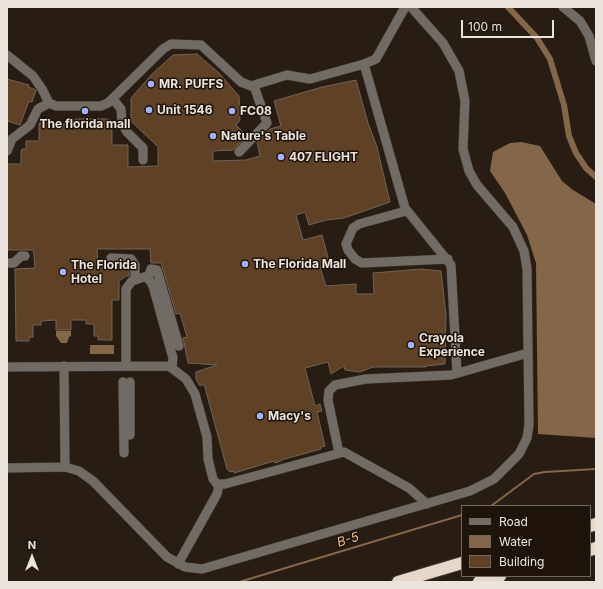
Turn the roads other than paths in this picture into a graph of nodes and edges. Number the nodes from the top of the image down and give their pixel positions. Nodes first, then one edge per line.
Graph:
1 (405, 7) edge
2 (411, 7) edge
3 (564, 7) edge
4 (9, 59) edge
5 (596, 59) edge
6 (364, 64) junction
7 (254, 86) junction
8 (113, 99) junction
9 (49, 103) junction
10 (7, 151) edge
11 (239, 152) dead end
12 (143, 160) dead end
13 (406, 211) junction
14 (25, 256) dead end
15 (111, 258) dead end
16 (448, 259) junction
17 (7, 263) edge
18 (135, 280) junction
19 (170, 332) junction
20 (179, 346) dead end
21 (528, 353) junction
22 (64, 366) junction
23 (126, 366) junction
24 (7, 367) edge
25 (172, 367) junction
26 (457, 373) junction
27 (126, 382) dead end
28 (339, 453) junction
29 (124, 454) dead end
30 (65, 467) junction
31 (7, 468) edge
32 (219, 485) junction
33 (427, 504) junction
34 (461, 563) edge
35 (178, 564) junction
36 (496, 577) edge
37 (398, 582) edge
38 (479, 582) edge

1 - 6 lane
2 - 21 lane
3 - 5 lane
4 - 9 lane
6 - 7 lane
6 - 13 lane
7 - 8 lane
7 - 11 lane
8 - 9 lane
8 - 12 lane
9 - 10 lane
13 - 16 lane
13 - 16 lane
14 - 17 lane
15 - 18 lane
16 - 26 lane
18 - 19 lane
18 - 23 lane
19 - 20 lane
19 - 25 lane
21 - 26 lane
21 - 33 lane
22 - 23 lane
22 - 24 lane
22 - 30 lane
23 - 25 lane
25 - 32 lane
26 - 28 lane
27 - 29 lane
28 - 32 lane
28 - 33 lane
30 - 31 lane
30 - 35 lane
32 - 35 lane
33 - 35 lane
34 - 37 highway
36 - 38 highway

